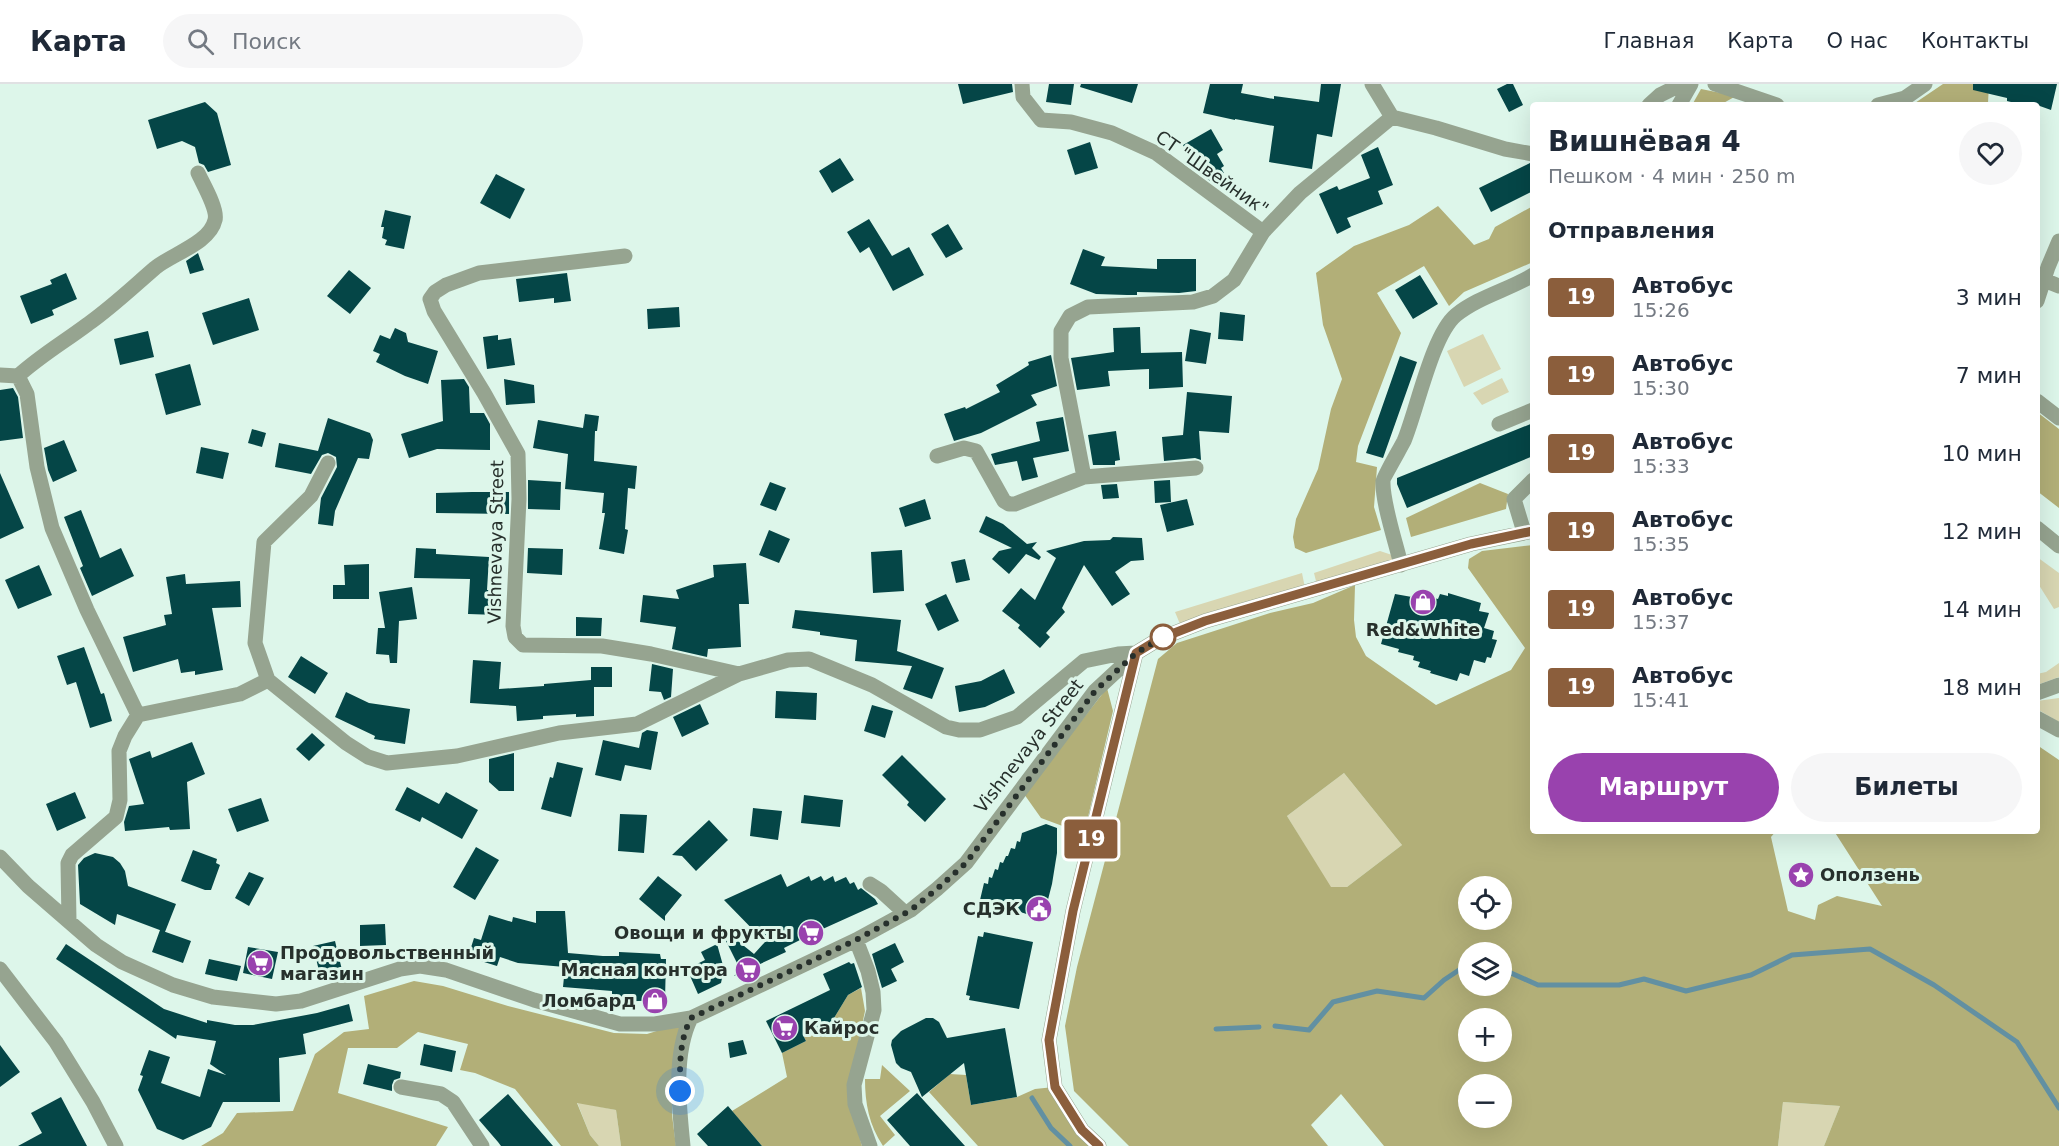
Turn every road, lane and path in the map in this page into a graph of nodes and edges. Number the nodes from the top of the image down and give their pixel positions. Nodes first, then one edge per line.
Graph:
1 (1023, 84) edge
2 (1372, 84) edge
3 (1682, 84) edge
4 (1691, 84) edge
5 (1715, 84) edge
6 (1925, 84) edge
7 (1652, 102) edge
8 (1682, 102) edge
9 (1768, 102) edge
10 (1890, 102) edge
11 (1392, 117) junction
12 (1530, 153) edge
13 (198, 173) dead end
14 (1263, 232) junction
15 (2059, 241) edge
16 (625, 256) dead end
17 (1530, 277) edge
18 (2044, 280) junction
19 (2059, 286) edge
20 (2040, 292) edge
21 (0, 375) edge
22 (18, 376) junction
23 (2040, 403) edge
24 (1530, 411) edge
25 (2059, 418) edge
26 (1499, 424) dead end
27 (937, 456) dead end
28 (328, 463) dead end
29 (1196, 468) dead end
30 (1084, 477) junction
31 (1530, 483) edge
32 (2040, 530) edge
33 (1528, 532) edge
34 (2059, 546) edge
35 (1401, 565) junction
36 (1136, 653) junction
37 (739, 674) junction
38 (268, 680) junction
39 (2059, 685) edge
40 (2040, 692) edge
41 (138, 715) junction
42 (2040, 720) edge
43 (2059, 730) edge
44 (0, 857) edge
45 (870, 884) dead end
46 (905, 913) junction
47 (69, 921) junction
48 (856, 940) junction
49 (0, 969) edge
50 (691, 1018) junction
51 (401, 1087) dead end
52 (116, 1146) edge
53 (482, 1146) edge
54 (683, 1146) edge
55 (870, 1146) edge
56 (1099, 1146) edge

1 - 14 street, СТ "Швейник"
2 - 11 street
3 - 7 street
4 - 8 street
5 - 9 street
6 - 10 street
11 - 12 street
11 - 14 street, СТ "Швейник"
13 - 22 street
14 - 30 street, СТ "Швейник"
15 - 18 street
16 - 37 street, Vishnevaya Street
17 - 35 street
18 - 19 street
18 - 20 street
21 - 22 street
22 - 41 street
23 - 25 street
24 - 26 street
27 - 30 street
28 - 38 street
29 - 30 street
31 - 33 street
32 - 34 street
33 - 35 street, Vishnevaya Street
35 - 36 street, Vishnevaya Street
36 - 37 street
36 - 46 street, Vishnevaya Street
36 - 56 street
37 - 38 street
38 - 41 street
39 - 40 street
41 - 47 street
42 - 43 street
44 - 47 street, Vishnevaya Street
45 - 46 street
46 - 48 street, Vishnevaya Street
47 - 50 street, Vishnevaya Street
48 - 50 street, Vishnevaya Street
48 - 55 street
49 - 52 street
50 - 54 street
51 - 53 street

